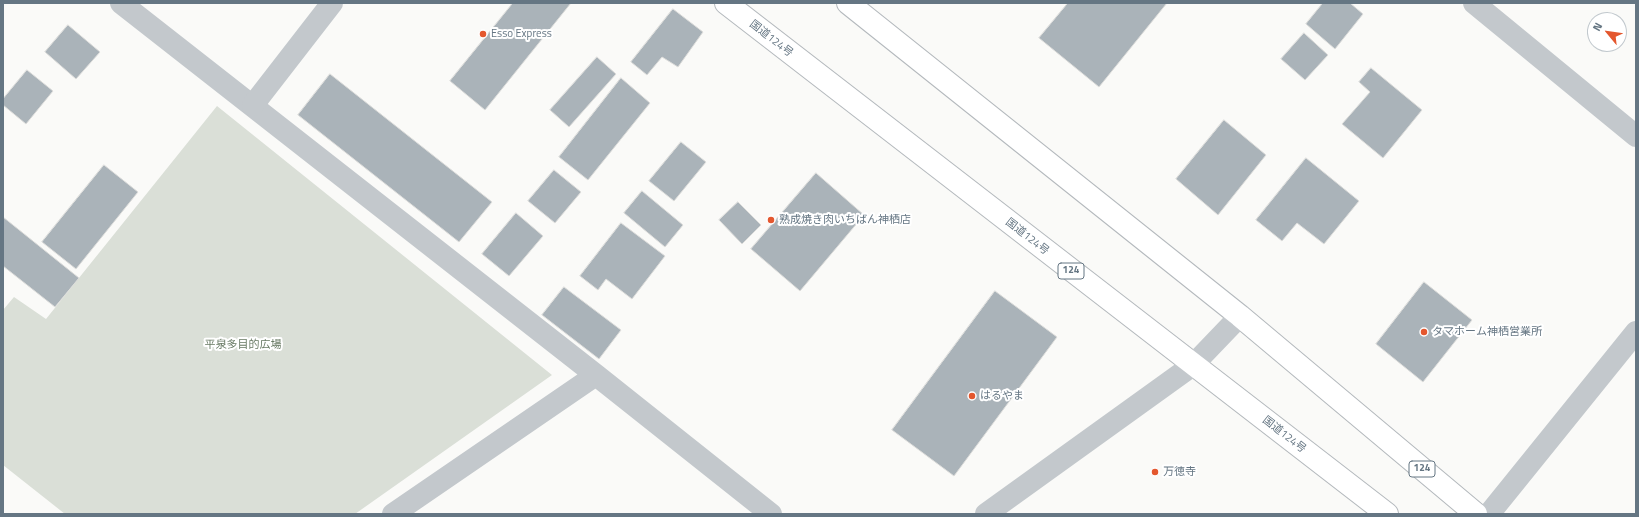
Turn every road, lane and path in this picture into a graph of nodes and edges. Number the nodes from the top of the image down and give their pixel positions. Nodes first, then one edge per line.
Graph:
1 (121, 3) edge
2 (332, 3) edge
3 (726, 3) edge
4 (848, 3) edge
5 (1474, 3) edge
6 (253, 105) junction
7 (1636, 136) edge
8 (1240, 316) junction
9 (1636, 332) edge
10 (1193, 365) junction
11 (596, 375) junction
12 (393, 514) edge
13 (771, 514) edge
14 (986, 514) edge
15 (1387, 514) edge
16 (1476, 514) edge
17 (1489, 514) edge

1 - 6 street
2 - 6 street
3 - 10 highway, 国道124号 / 124
4 - 8 highway, 124
5 - 7 street
6 - 11 street
8 - 10 street
8 - 16 highway, 124
9 - 17 street
10 - 14 street
10 - 15 highway, 国道124号 / 124
11 - 12 street
11 - 13 street

